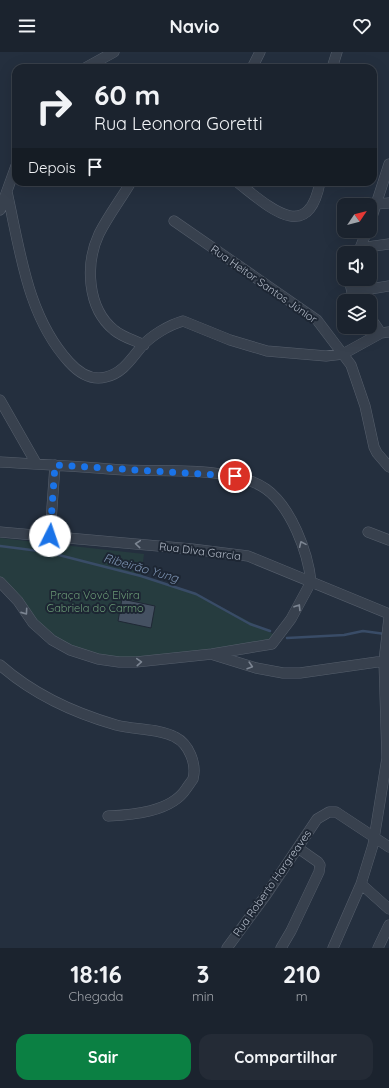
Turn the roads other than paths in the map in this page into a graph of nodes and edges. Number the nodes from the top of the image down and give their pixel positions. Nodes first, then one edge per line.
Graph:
1 (114, 52) edge
2 (260, 52) edge
3 (337, 52) edge
4 (92, 64) edge
5 (254, 64) edge
6 (333, 64) edge
7 (389, 164) edge
8 (12, 178) edge
9 (129, 186) edge
10 (242, 186) edge
11 (319, 186) edge
12 (7, 192) junction
13 (377, 201) edge
14 (389, 203) edge
15 (377, 204) edge
16 (0, 210) edge
17 (174, 221) dead end
18 (389, 244) edge
19 (377, 246) edge
20 (351, 286) edge
21 (389, 286) edge
22 (352, 292) joint
23 (377, 324) edge
24 (385, 332) edge
25 (144, 345) junction
26 (343, 354) junction
27 (0, 400) edge
28 (0, 462) edge
29 (36, 463) junction
30 (55, 465) junction
31 (389, 468) edge
32 (0, 532) edge
33 (368, 532) dead end
34 (50, 536) junction
35 (389, 540) edge
36 (0, 582) edge
37 (311, 582) junction
38 (389, 614) edge
39 (389, 618) edge
40 (212, 654) junction
41 (387, 662) edge
42 (0, 665) edge
43 (108, 816) dead end
44 (374, 836) junction
45 (389, 847) edge
46 (298, 848) junction
47 (361, 884) junction
48 (389, 909) edge
49 (389, 925) edge
50 (227, 948) edge
51 (281, 948) edge
52 (333, 948) edge
53 (378, 948) edge

1 - 4 street
2 - 5 street
3 - 6 street
7 - 13 street
8 - 12 street
9 - 25 street
10 - 11 street
12 - 16 street
12 - 25 street
14 - 15 street
17 - 26 street, Rua Heitor Santos Júnior
18 - 19 street
20 - 22 street
21 - 22 street
23 - 24 street
24 - 26 street
25 - 26 street
26 - 31 street, Rua Heitor Santos Júnior
27 - 29 street
28 - 29 street
29 - 30 street
30 - 34 street
37 -> 30 street
32 - 34 street, Rua Diva Garcia
33 - 35 street
37 -> 34 street, Rua Diva Garcia
36 -> 40 street
37 - 38 street, Rua Diva Garcia
40 -> 37 street
39 - 41 street
40 -> 41 street
41 - 44 street
42 - 43 street
44 - 45 street
44 - 46 street, Rua Roberto Hargreaves
44 - 47 street
46 - 50 street, Rua Roberto Hargreaves
46 - 51 street
47 - 48 street
47 - 52 street
49 - 53 street

